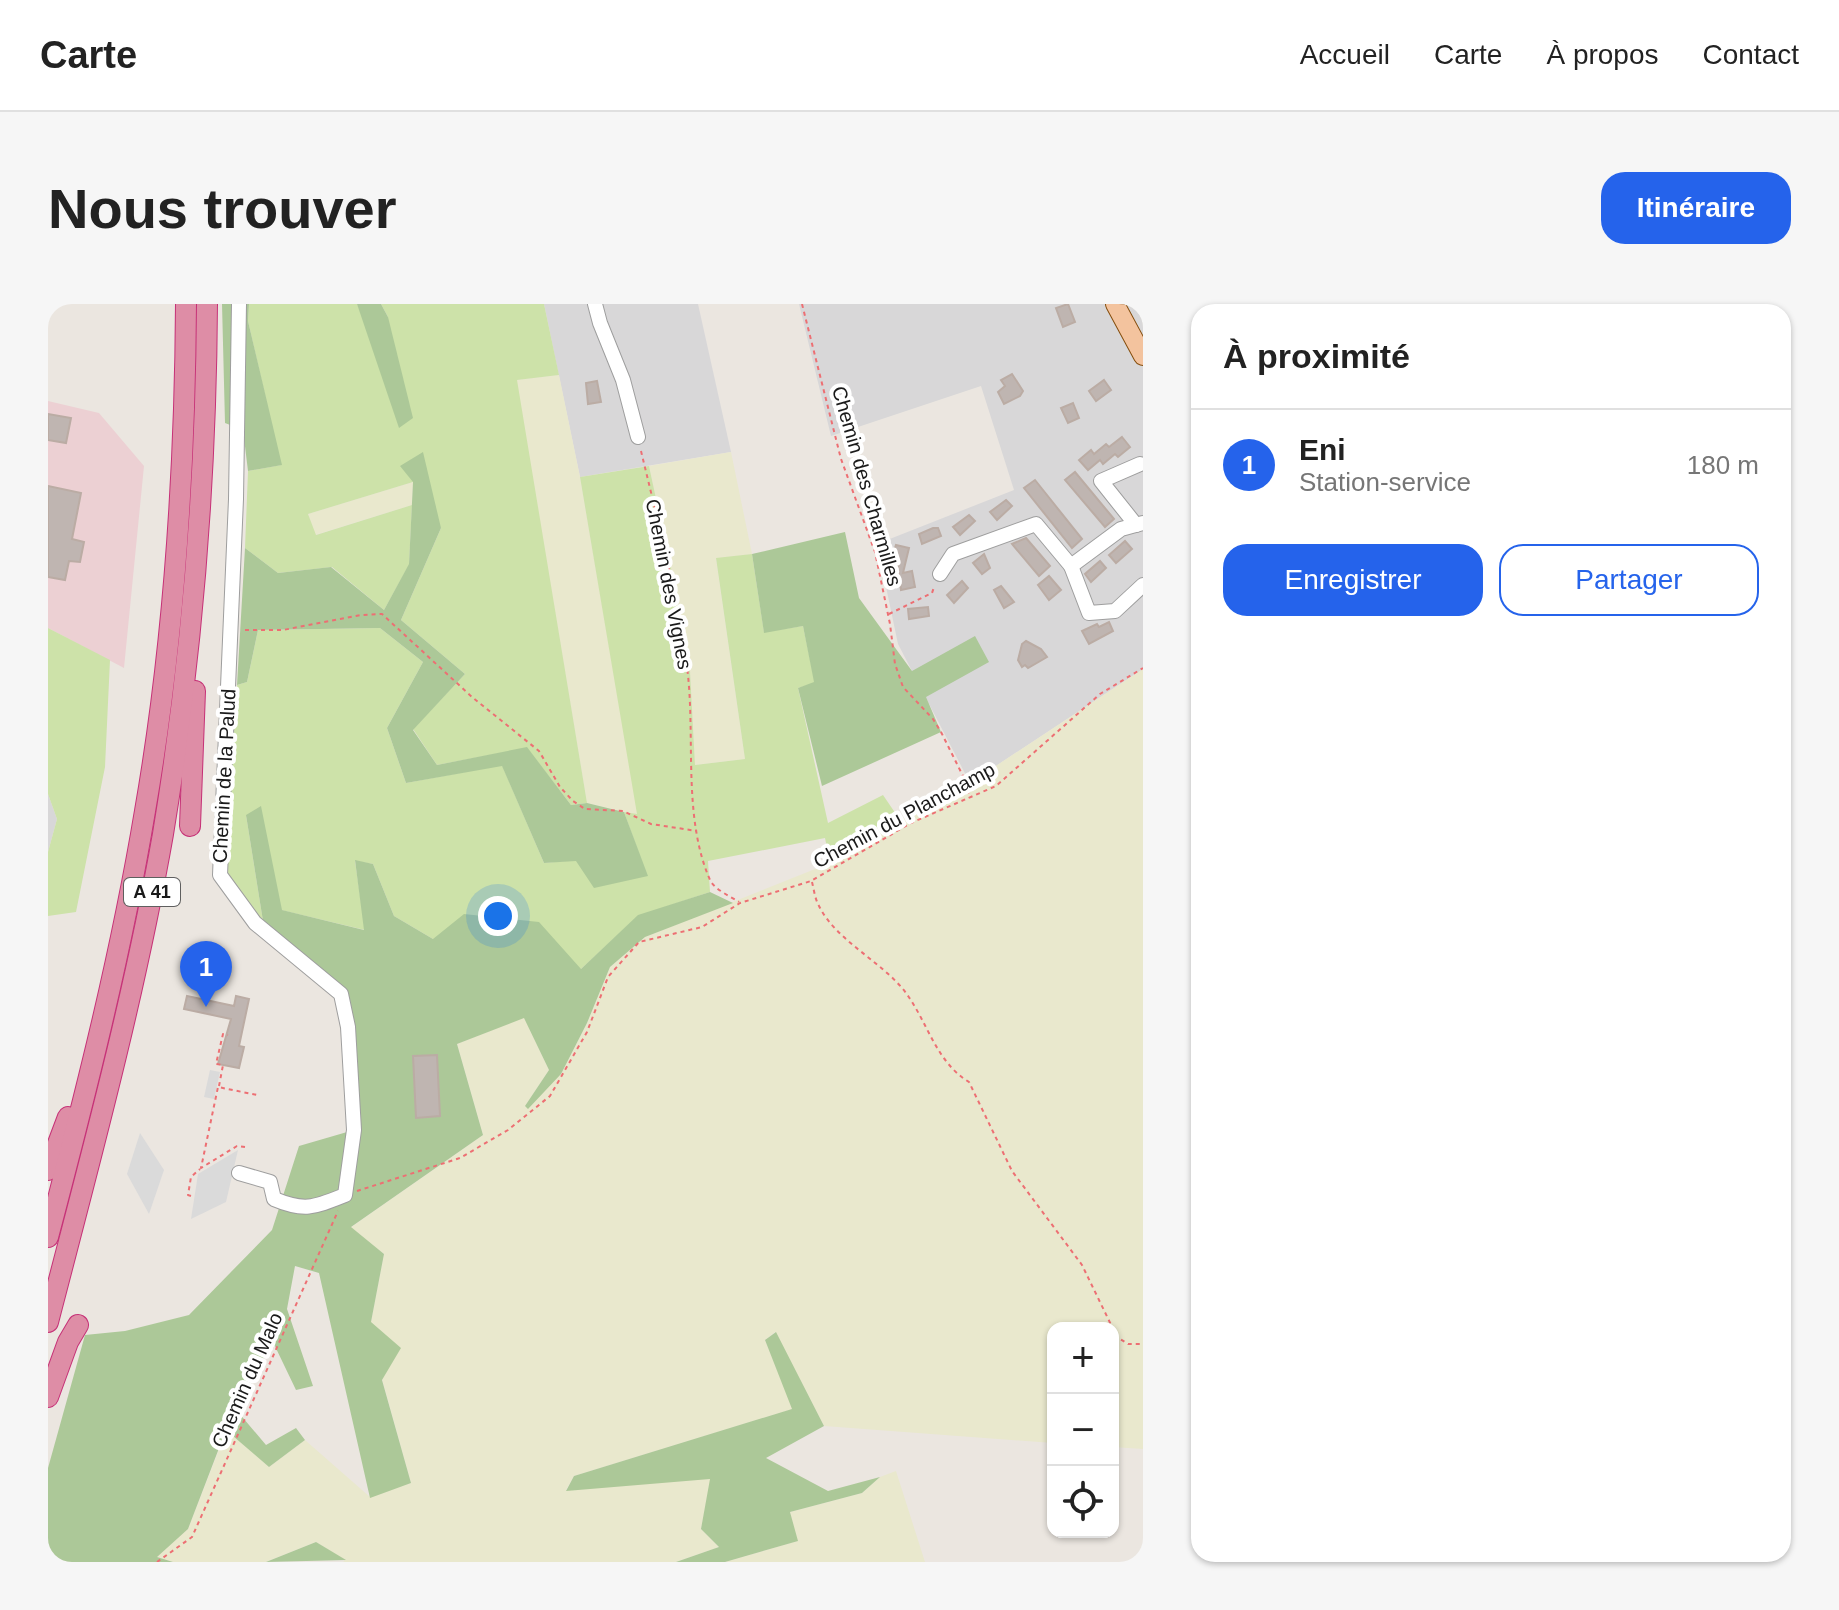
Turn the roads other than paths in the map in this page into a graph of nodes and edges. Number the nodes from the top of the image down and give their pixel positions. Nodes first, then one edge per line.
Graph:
1 (186, 304) edge
2 (207, 304) edge
3 (239, 304) edge
4 (595, 304) edge
5 (1118, 304) edge
6 (1141, 345) edge
7 (638, 437) road end
8 (1140, 464) dead end
9 (1139, 524) edge
10 (199, 539) junction
11 (1071, 566) junction
12 (940, 574) road end
13 (1143, 585) edge
14 (190, 826) dead end
15 (101, 1031) junction
16 (48, 1170) edge
17 (239, 1173) dead end
18 (48, 1237) edge
19 (48, 1322) edge
20 (78, 1325) dead end
21 (48, 1397) edge

1 - 15 highway, A 41
2 - 10 highway, A 41
3 - 17 street, Chemin de la Palud
4 - 7 street
5 - 6 main road
8 - 9 street
9 - 11 street
10 - 14 highway
10 - 19 highway, A 41
11 - 12 street
11 - 13 street
15 - 16 highway
15 - 18 highway, A 41
20 - 21 highway

